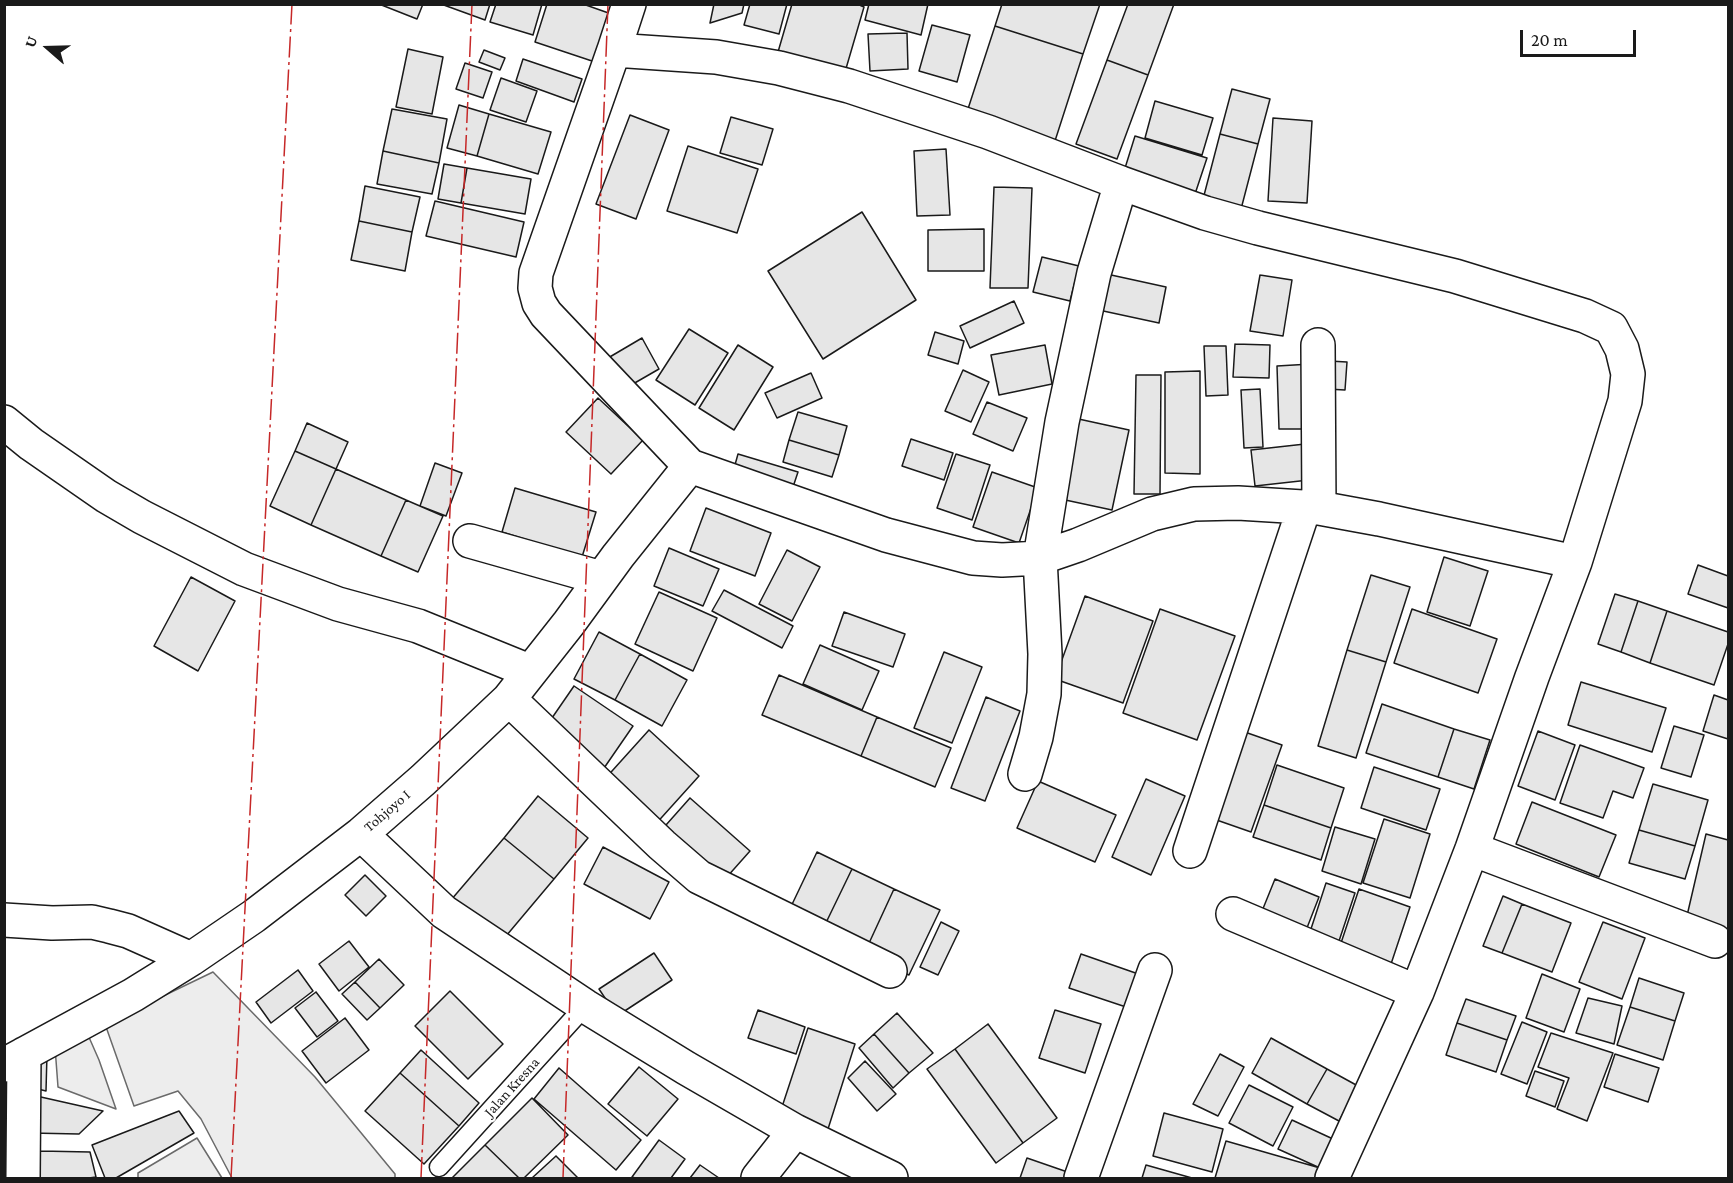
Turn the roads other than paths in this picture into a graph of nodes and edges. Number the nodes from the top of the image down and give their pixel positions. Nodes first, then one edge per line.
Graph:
1 (629, 4) edge
2 (614, 50) junction
3 (1121, 183) junction
4 (1318, 345) dead end
5 (4, 422) edge
6 (690, 466) junction
7 (1311, 508) junction
8 (470, 541) dead end
9 (1041, 558) junction
10 (1575, 562) junction
11 (601, 578) junction
12 (530, 671) junction
13 (508, 699) junction
14 (1025, 774) dead end
15 (361, 834) junction
16 (1472, 849) junction
17 (1190, 851) dead end
18 (1233, 914) dead end
19 (4, 920) edge
20 (1715, 941) dead end
21 (191, 958) junction
22 (1155, 970) dead end
23 (890, 971) dead end
24 (1418, 992) junction
25 (585, 1006) junction
26 (14, 1060) edge
27 (795, 1131) junction
28 (439, 1167) dead end
29 (23, 1179) edge
30 (758, 1179) edge
31 (891, 1179) edge
32 (1081, 1179) edge
33 (1332, 1179) edge

1 - 2 street
2 - 3 street
2 - 6 street
3 - 9 street
3 - 10 street
4 - 7 street
5 - 12 street
6 - 9 street
6 - 11 street, Tohjoyo I
7 - 9 street
7 - 10 street
7 - 17 street
8 - 11 street
9 - 14 street
10 - 16 street
11 - 12 street, Tohjoyo I
12 - 13 street, Tohjoyo I
13 - 15 street, Tohjoyo I
13 - 23 street
15 - 21 street, Tohjoyo I
15 - 25 street
16 - 20 street
16 - 24 street
18 - 24 street
19 - 21 street
21 - 26 street, Tohjoyo I
22 - 32 street
24 - 33 street
25 - 27 street
25 - 28 lane, Jalan Kresna
26 - 29 street
27 - 30 street
27 - 31 street

